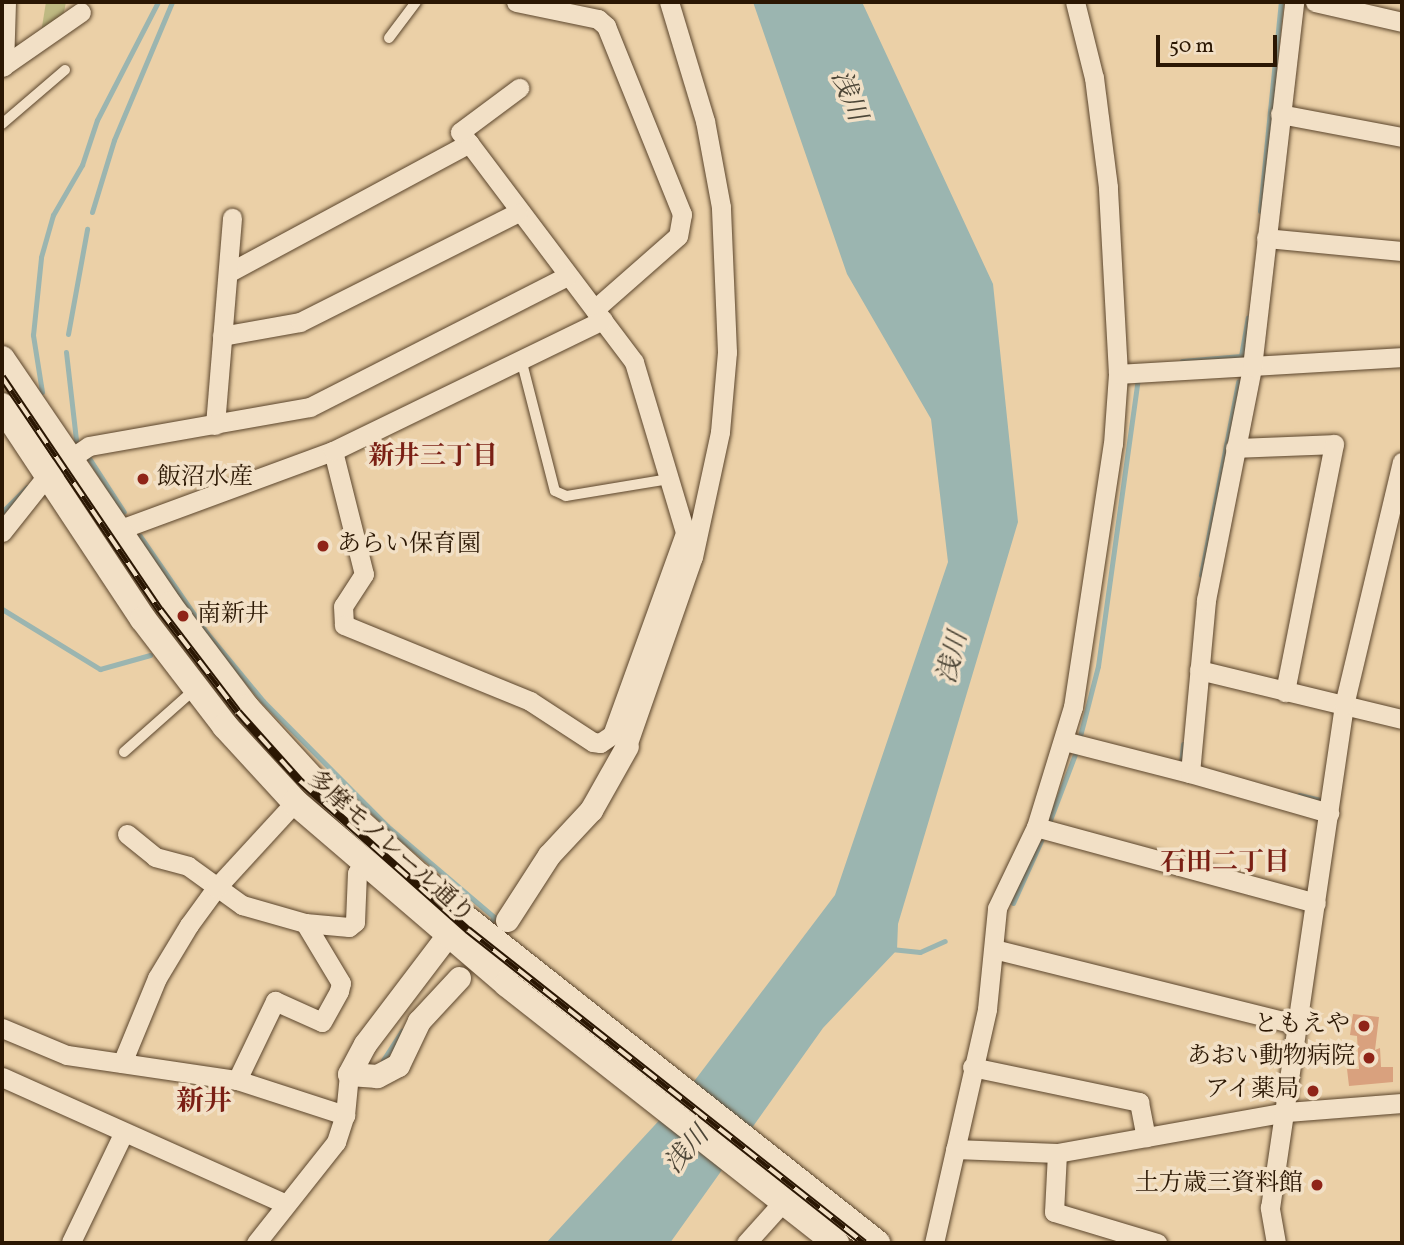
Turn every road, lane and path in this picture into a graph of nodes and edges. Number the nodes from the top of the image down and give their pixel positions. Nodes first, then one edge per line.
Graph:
1 (6, 2) edge
2 (416, 2) edge
3 (516, 2) edge
4 (670, 2) edge
5 (1075, 2) edge
6 (1294, 2) edge
7 (1315, 2) edge
8 (553, 6) edge
9 (81, 12) dead end
10 (1402, 22) edge
11 (3, 26) edge
12 (389, 38) dead end
13 (3, 66) edge
14 (65, 70) dead end
15 (519, 88) dead end
16 (1280, 114) junction
17 (2, 124) edge
18 (1402, 137) edge
19 (469, 143) junction
20 (517, 213) junction
21 (232, 218) dead end
22 (1266, 238) junction
23 (1402, 251) edge
24 (228, 273) junction
25 (566, 276) junction
26 (599, 315) junction
27 (222, 337) junction
28 (1402, 357) edge
29 (2, 359) edge
30 (521, 359) junction
31 (1252, 368) junction
32 (1130, 375) junction
33 (5, 415) edge
34 (215, 425) junction
35 (1235, 448) junction
36 (333, 451) junction
37 (1402, 462) edge
38 (59, 466) junction
39 (669, 479) junction
40 (118, 530) junction
41 (2, 532) edge
42 (685, 533) junction
43 (693, 556) junction
44 (1199, 670) junction
45 (195, 689) junction
46 (1285, 692) junction
47 (1344, 705) junction
48 (1402, 719) edge
49 (1074, 743) junction
50 (627, 746) joint
51 (124, 752) dead end
52 (1190, 773) junction
53 (295, 802) junction
54 (1329, 813) junction
55 (1044, 830) junction
56 (127, 834) dead end
57 (364, 864) junction
58 (216, 888) junction
59 (1316, 903) junction
60 (506, 920) dead end
61 (305, 923) junction
62 (455, 926) junction
63 (994, 949) junction
64 (459, 978) dead end
65 (1299, 1025) junction
66 (2, 1028) edge
67 (122, 1063) junction
68 (972, 1067) junction
69 (349, 1074) junction
70 (2, 1077) edge
71 (237, 1080) junction
72 (1402, 1103) edge
73 (1287, 1112) junction
74 (345, 1115) junction
75 (123, 1134) junction
76 (1146, 1137) junction
77 (955, 1149) junction
78 (1057, 1153) junction
79 (788, 1190) junction
80 (286, 1204) junction
81 (71, 1242) edge
82 (256, 1243) edge
83 (746, 1243) edge
84 (836, 1243) edge
85 (877, 1243) edge
86 (934, 1243) edge
87 (1157, 1243) edge
88 (1276, 1243) edge

1 - 11 street
2 - 12 lane
3 - 8 street
4 - 43 street
5 - 32 street
6 - 16 street
7 - 10 street
8 - 26 street
9 - 13 street
11 - 13 street
14 - 17 lane
15 - 19 street
16 - 18 street
16 - 22 street
19 - 20 street
19 - 24 street
20 - 25 street
20 - 27 street
21 - 24 street
22 - 23 street
22 - 31 street
24 - 27 street
25 - 26 street
25 - 34 street
26 - 30 street
26 - 39 street
27 - 34 street
28 - 31 street
29 - 38 main road, 多摩モノレール通り
30 - 36 street
30 - 39 lane
31 - 32 street
31 - 35 street
32 - 49 street
33 - 38 main road, 多摩モノレール通り
34 - 38 street
35 - 44 street
35 - 46 street
36 - 40 street
36 - 42 street
37 - 47 street
38 - 40 main road, 多摩モノレール通り
38 - 41 street
38 - 45 main road, 多摩モノレール通り
39 - 42 street
40 - 62 main road, 多摩モノレール通り
42 - 43 street
43 - 50 street
44 - 46 street
44 - 52 street
45 - 51 lane
45 - 53 main road, 多摩モノレール通り
46 - 47 street
47 - 48 street
47 - 54 street
49 - 52 street
49 - 55 street
50 - 60 street
52 - 54 street
53 - 57 main road, 多摩モノレール通り
53 - 58 street
54 - 59 street
55 - 59 street
55 - 63 street
56 - 58 street
57 - 61 street
57 - 62 main road, 多摩モノレール通り
58 - 61 street
58 - 67 street
59 - 65 street
61 - 71 street
62 - 69 street
62 - 79 main road, 多摩モノレール通り
62 - 79 main road, 多摩モノレール通り
63 - 65 street
63 - 68 street
64 - 69 street
65 - 73 street
66 - 67 street
67 - 71 street
68 - 76 street
68 - 77 street
69 - 74 street
70 - 75 street
71 - 74 street
72 - 73 street
73 - 76 street
73 - 88 street
74 - 80 street
75 - 80 street
75 - 81 street
76 - 78 street
77 - 78 street
77 - 86 street
78 - 87 street
79 - 83 street
79 - 84 main road, 多摩モノレール通り
79 - 85 main road, 多摩モノレール通り
80 - 82 street

